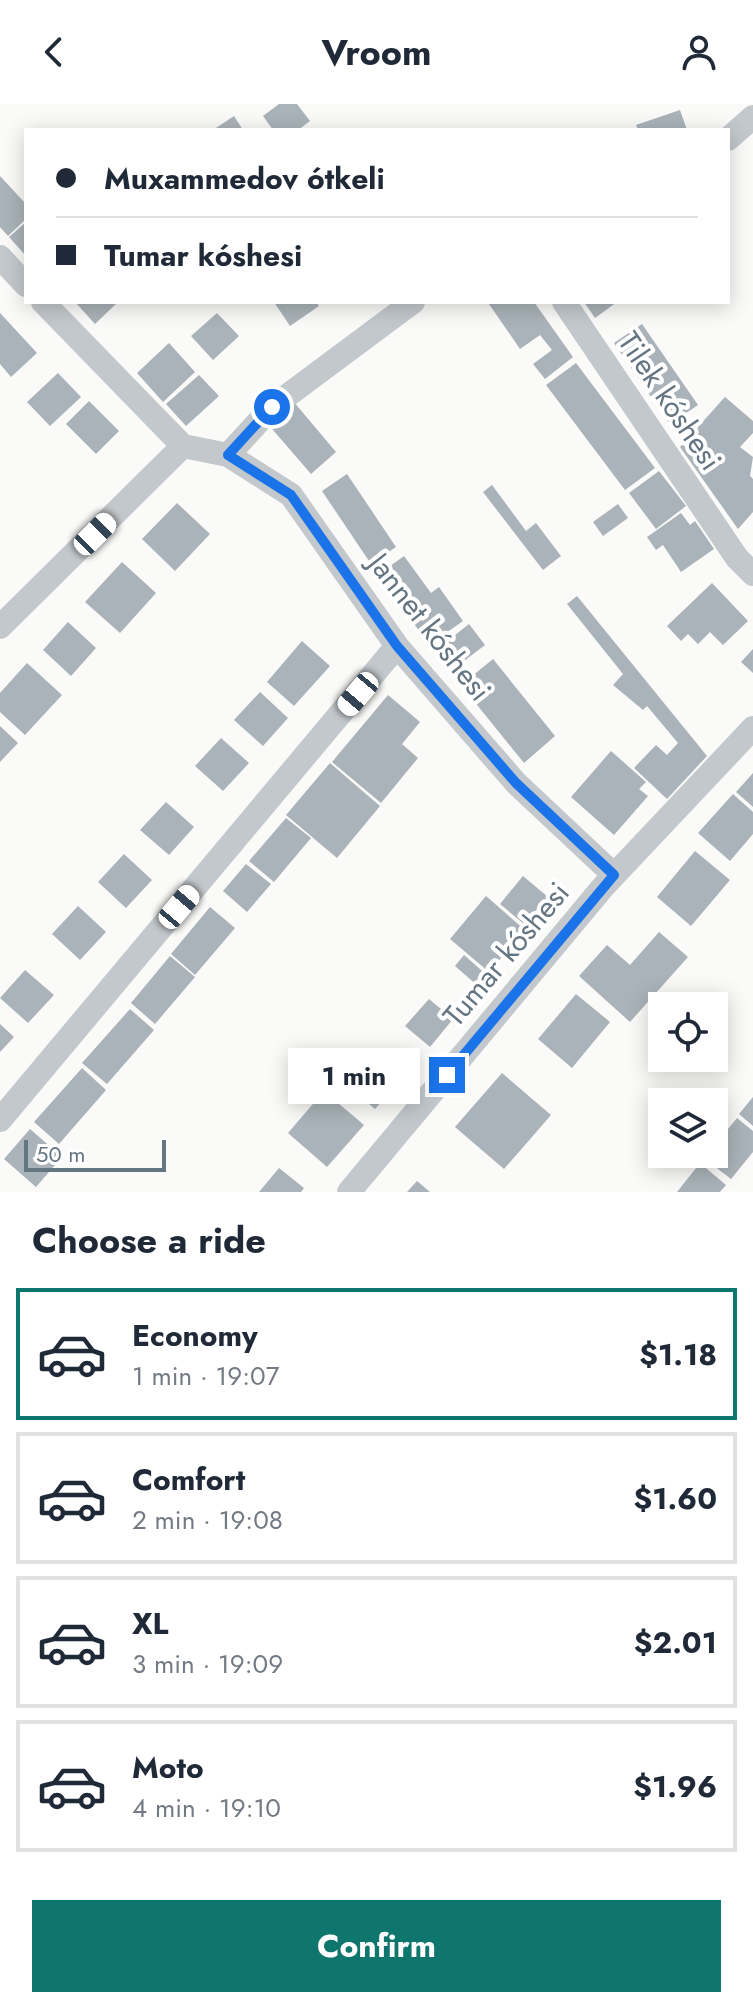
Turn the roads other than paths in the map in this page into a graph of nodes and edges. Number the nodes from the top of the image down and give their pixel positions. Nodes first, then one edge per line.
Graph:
1 (753, 117) edge
2 (730, 137) edge
3 (0, 257) edge
4 (24, 283) edge
5 (45, 304) edge
6 (410, 304) edge
7 (565, 304) edge
8 (183, 446) junction
9 (228, 455) junction
10 (753, 574) edge
11 (0, 627) edge
12 (397, 646) junction
13 (753, 728) edge
14 (614, 875) junction
15 (0, 1120) edge
16 (349, 1192) edge

1 - 2 street
3 - 4 street
5 - 8 street
6 - 9 street
7 - 10 street, Tilek kóshesi
8 - 9 street, Jannet kóshesi
8 - 11 street
9 - 12 street, Jannet kóshesi
12 - 14 street, Jannet kóshesi
12 - 15 street
13 - 14 street, Tumar kóshesi
14 - 16 street, Tumar kóshesi

